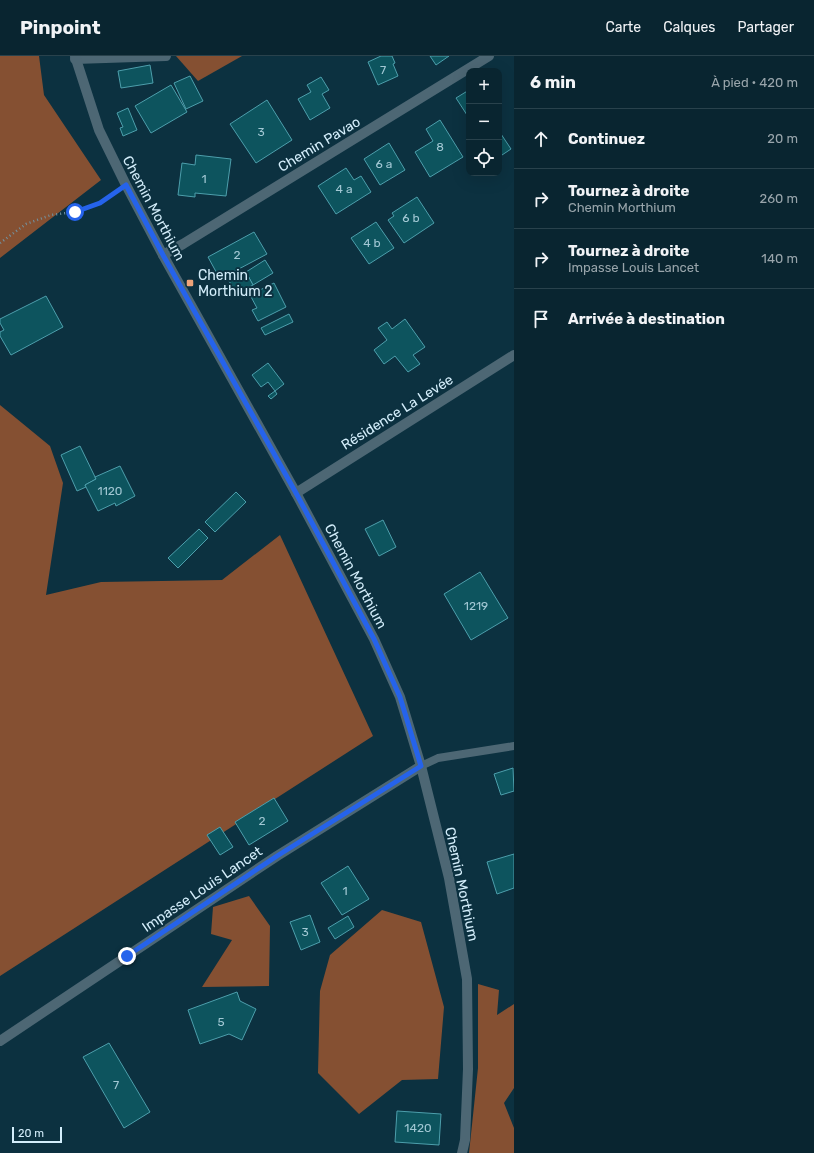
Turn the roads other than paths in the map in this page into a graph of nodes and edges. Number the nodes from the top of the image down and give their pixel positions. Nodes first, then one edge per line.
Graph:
1 (166, 56) edge
2 (489, 56) edge
3 (75, 57) edge
4 (163, 255) junction
5 (514, 355) edge
6 (296, 493) junction
7 (514, 746) edge
8 (421, 766) junction
9 (0, 1041) edge
10 (462, 1153) edge

1 - 3 street
2 - 4 street, Chemin Pavao
3 - 4 street, Chemin Morthium
4 - 6 street, Chemin Morthium
5 - 6 street, Résidence La Levée
6 - 8 street, Chemin Morthium
7 - 8 lane
8 - 9 street, Impasse Louis Lancet
8 - 10 street, Chemin Morthium

